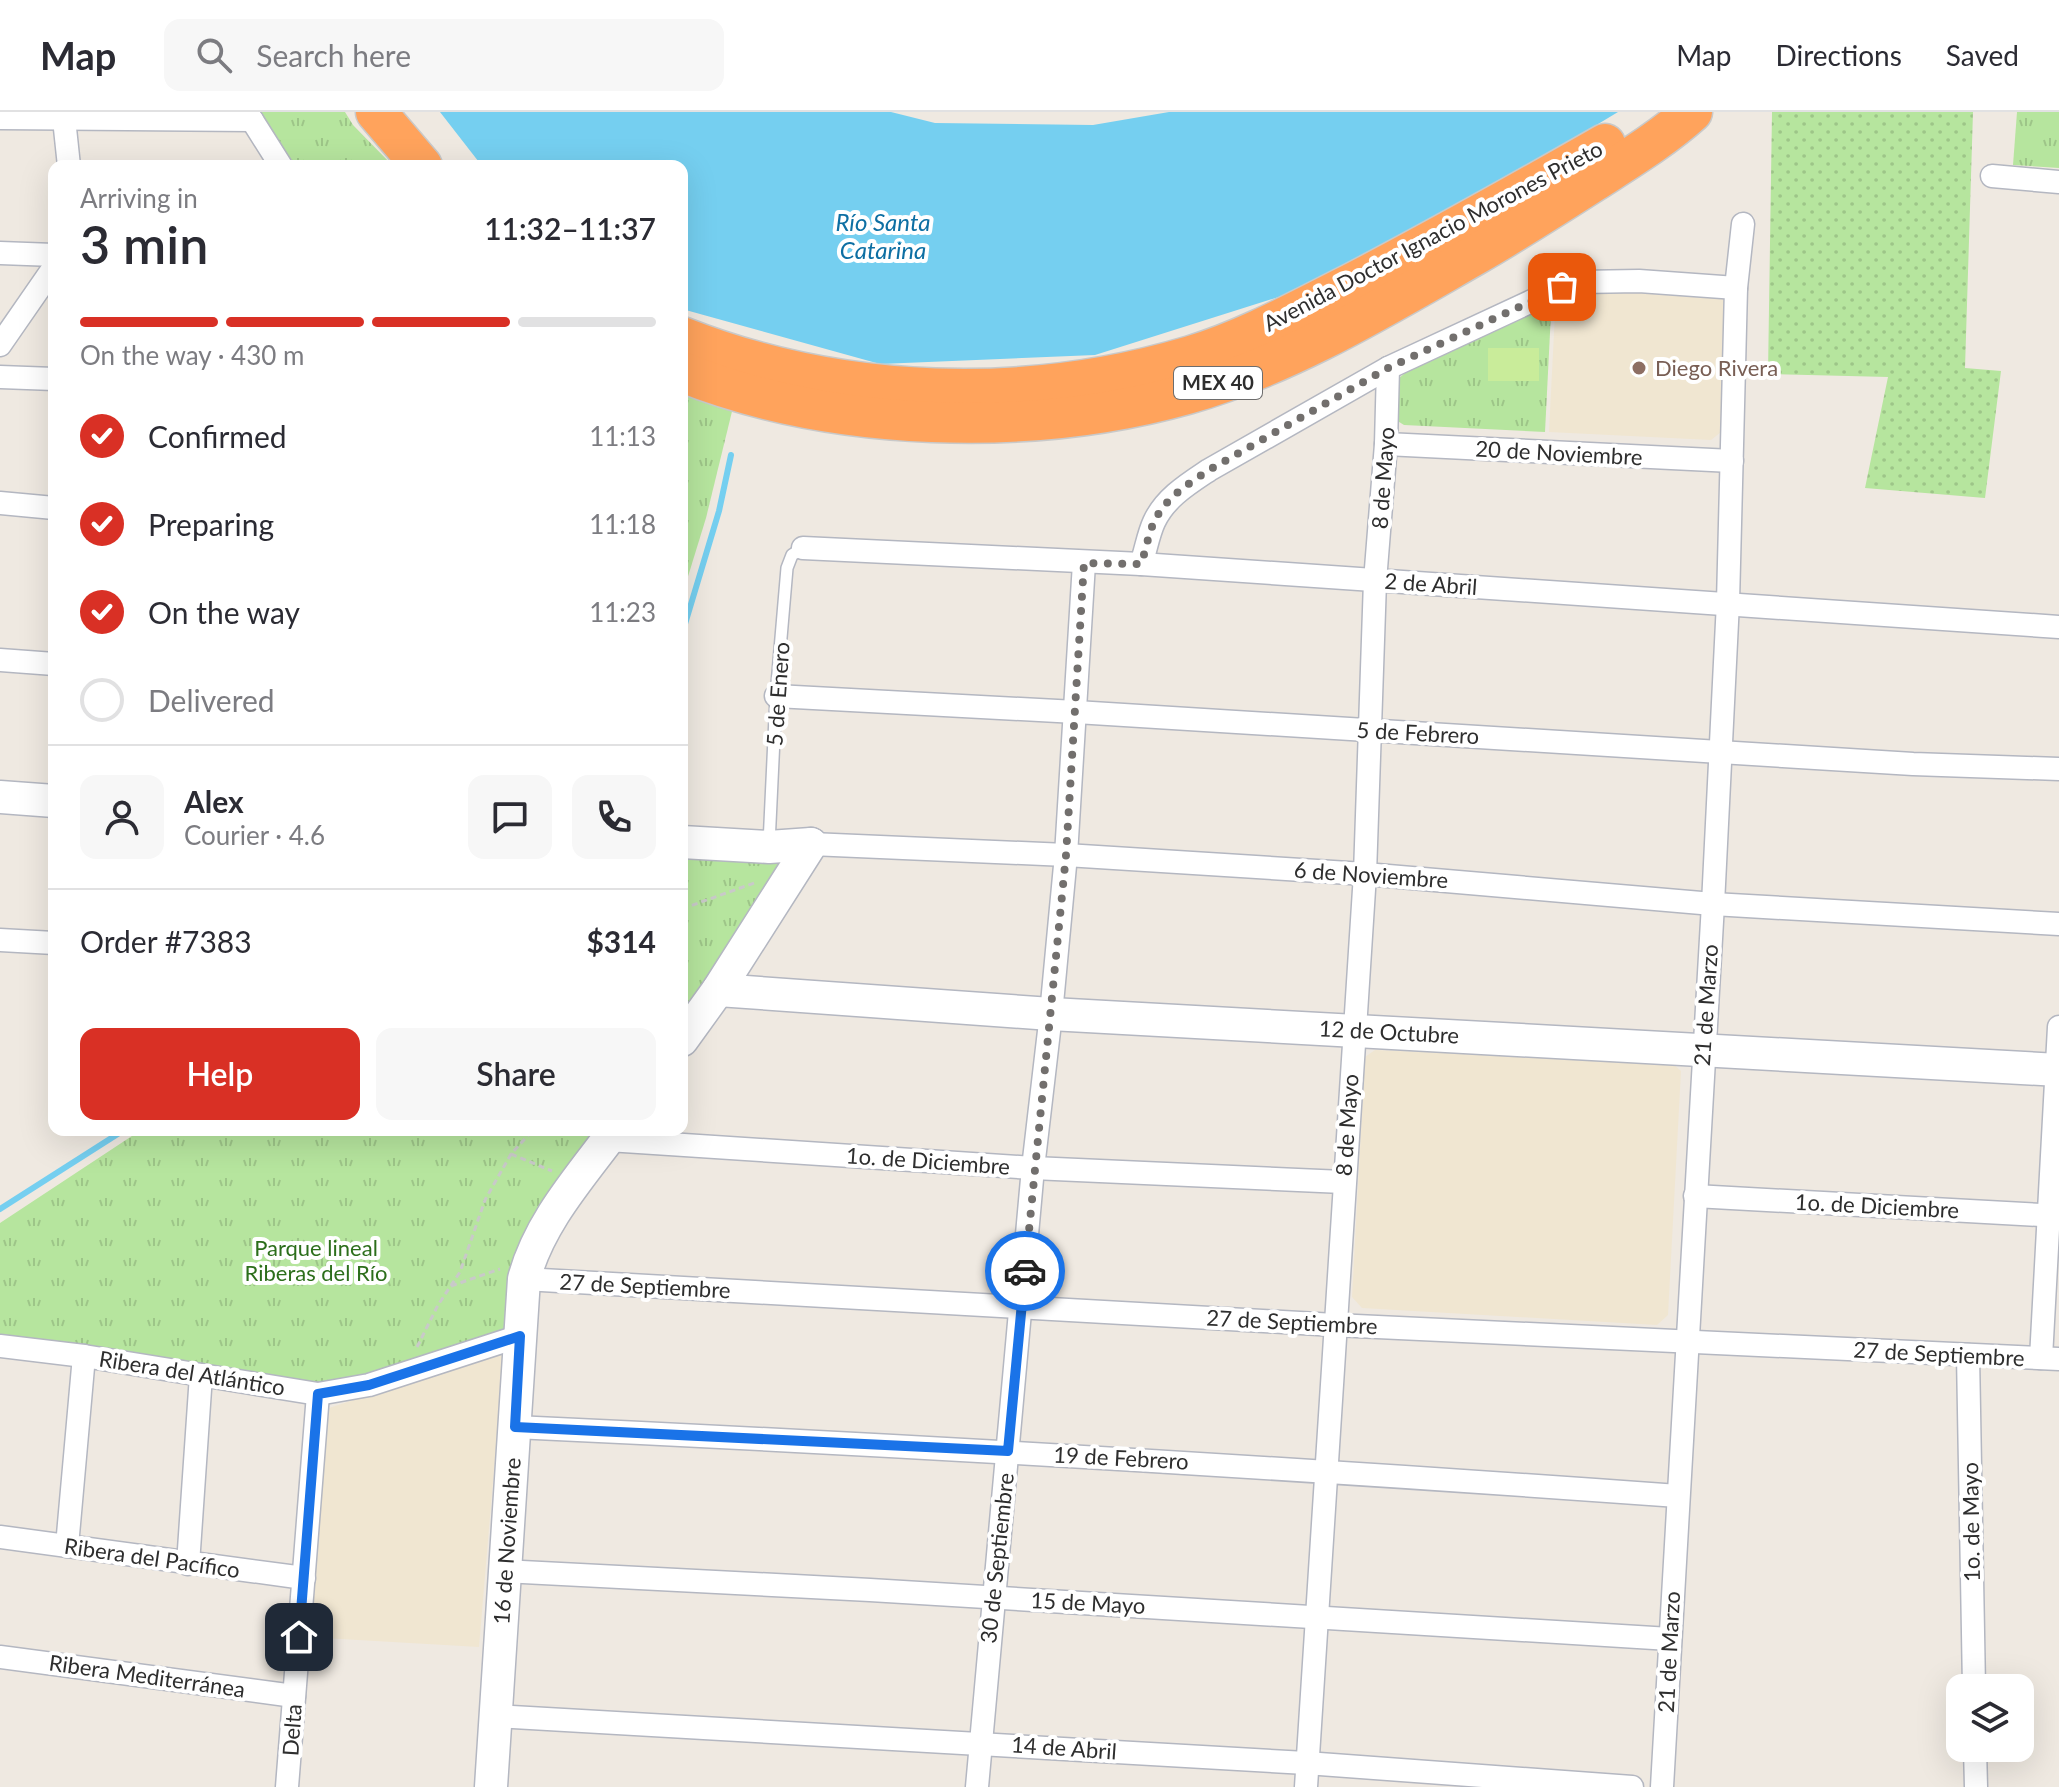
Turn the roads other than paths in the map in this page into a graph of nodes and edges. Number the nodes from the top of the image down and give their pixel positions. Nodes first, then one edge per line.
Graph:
1 (344, 112) edge
2 (376, 112) edge
3 (1662, 112) edge
4 (1692, 112) edge
5 (63, 116) edge
6 (248, 116) edge
7 (0, 118) edge
8 (68, 160) edge
9 (277, 160) edge
10 (382, 160) edge
11 (417, 160) edge
12 (1992, 176) dead end
13 (2059, 182) edge
14 (1743, 224) dead end
15 (0, 253) edge
16 (48, 255) edge
17 (48, 276) edge
18 (1736, 288) junction
19 (688, 339) edge
20 (0, 345) edge
21 (1388, 368) junction
22 (688, 374) edge
23 (0, 377) edge
24 (48, 379) edge
25 (1386, 444) junction
26 (1732, 461) junction
27 (0, 503) edge
28 (48, 507) edge
29 (803, 548) joint
30 (1084, 563) junction
31 (1141, 564) junction
32 (1375, 581) junction
33 (1728, 602) junction
34 (2059, 627) edge
35 (0, 660) edge
36 (48, 664) edge
37 (776, 696) junction
38 (1076, 712) junction
39 (1368, 730) junction
40 (1720, 750) junction
41 (2059, 769) edge
42 (0, 797) edge
43 (48, 801) edge
44 (688, 843) edge
45 (811, 844) junction
46 (769, 847) junction
47 (1066, 855) junction
48 (1365, 874) junction
49 (1713, 904) junction
50 (2059, 924) edge
51 (0, 940) edge
52 (48, 943) edge
53 (718, 990) junction
54 (1051, 1014) junction
55 (2059, 1027) edge
56 (1353, 1030) junction
57 (688, 1032) edge
58 (1703, 1049) junction
59 (2058, 1070) edge
60 (611, 1136) edge
61 (625, 1136) edge
62 (1033, 1168) junction
63 (1343, 1182) junction
64 (1695, 1196) junction
65 (2053, 1215) edge
66 (527, 1268) junction
67 (1022, 1306) junction
68 (1335, 1325) junction
69 (520, 1336) junction
70 (1687, 1343) junction
71 (0, 1346) edge
72 (1968, 1355) junction
73 (84, 1356) junction
74 (2050, 1359) edge
75 (201, 1375) junction
76 (318, 1394) junction
77 (515, 1427) junction
78 (1008, 1451) junction
79 (1327, 1471) junction
80 (1678, 1496) junction
81 (0, 1537) edge
82 (67, 1546) junction
83 (188, 1564) junction
84 (505, 1571) junction
85 (304, 1578) junction
86 (994, 1598) junction
87 (1319, 1616) junction
88 (1670, 1639) junction
89 (0, 1657) edge
90 (1974, 1674) edge
91 (294, 1696) junction
92 (495, 1716) junction
93 (981, 1743) junction
94 (1975, 1762) edge
95 (1306, 1763) junction
96 (287, 1787) edge
97 (491, 1787) edge
98 (977, 1787) edge
99 (1306, 1787) edge
100 (1632, 1787) edge
101 (1662, 1787) edge
102 (1976, 1787) edge

1 - 10 highway
2 - 11 highway
3 - 19 highway, Avenida Doctor Ignacio Morones Prieto / MEX 40
4 - 22 highway, Avenida Doctor Ignacio Morones Prieto / MEX 40
5 - 6 street
5 - 7 street
5 - 8 street
6 - 9 street
12 - 13 street
14 - 18 street, 21 de Marzo
15 - 16 street
17 - 20 street
18 - 21 street
18 - 26 street, 21 de Marzo
21 - 25 street, 8 de Mayo
21 - 31 street
23 - 24 street
25 - 26 street, 20 de Noviembre
25 - 32 street, 8 de Mayo
26 - 33 street, 21 de Marzo
27 - 28 street
29 - 30 street, 2 de Abril
29 - 37 lane, 5 de Enero
30 - 31 street, 2 de Abril
30 - 38 street, 30 de Septiembre
31 - 32 street, 2 de Abril
32 - 33 street, 2 de Abril
32 - 39 street, 8 de Mayo
33 - 34 street, 2 de Abril
33 - 40 street, 21 de Marzo
35 - 36 street
37 - 38 street, 5 de Febrero
37 - 46 lane, 5 de Enero
38 - 39 street, 5 de Febrero
38 - 47 street, 30 de Septiembre
39 - 40 street, 5 de Febrero
39 - 48 street, 8 de Mayo
40 - 41 street, 5 de Febrero
40 - 49 street, 21 de Marzo
42 - 43 street
44 - 46 street, 6 de Noviembre
45 - 46 street, 6 de Noviembre
45 - 47 street, 6 de Noviembre
45 - 53 street
47 - 48 street, 6 de Noviembre
47 - 54 street, 30 de Septiembre
48 - 49 street, 6 de Noviembre
48 - 56 street, 8 de Mayo
49 - 50 street, 6 de Noviembre
49 - 58 street, 21 de Marzo
51 - 52 street
53 - 54 street, 12 de Octubre
53 - 57 street
54 - 56 street, 12 de Octubre
54 - 62 street, 30 de Septiembre
55 - 59 street
56 - 58 street, 12 de Octubre
56 - 63 street, 8 de Mayo
58 - 59 street, 12 de Octubre
58 - 64 street, 21 de Marzo
59 - 65 street
60 - 66 street, 16 de Noviembre
61 - 62 street, 1o. de Diciembre
62 - 63 street, 1o. de Diciembre
62 - 67 street, 30 de Septiembre
63 - 68 street, 8 de Mayo
64 - 65 street, 1o. de Diciembre
64 - 70 street, 21 de Marzo
65 - 74 street
66 - 67 street, 27 de Septiembre
66 - 69 street, 16 de Noviembre
67 - 68 street, 27 de Septiembre
67 - 78 street, 30 de Septiembre
68 - 70 street, 27 de Septiembre
68 - 79 street, 8 de Mayo
69 - 76 street, Ribera del Atlántico
69 - 77 street, 16 de Noviembre
70 - 72 street, 27 de Septiembre
70 - 80 street, 21 de Marzo
71 - 73 street, Ribera del Atlántico
72 - 74 street, 27 de Septiembre
72 - 90 street, 1o. de Mayo
73 - 75 street, Ribera del Atlántico
73 - 82 street
75 - 76 street, Ribera del Atlántico
75 - 83 street
76 - 85 street, Delta
77 - 78 street, 19 de Febrero
77 - 84 street, 16 de Noviembre
78 - 79 street, 19 de Febrero
78 - 86 street, 30 de Septiembre
79 - 80 street, 19 de Febrero
79 - 87 street, 8 de Mayo
80 - 88 street, 21 de Marzo
81 - 82 street, Ribera del Pacífico
82 - 83 street, Ribera del Pacífico
83 - 85 street, Ribera del Pacífico
84 - 86 street, 15 de Mayo
84 - 92 street, 16 de Noviembre
85 - 91 street, Delta
86 - 87 street, 15 de Mayo
86 - 93 street, 30 de Septiembre
87 - 88 street, 15 de Mayo
87 - 95 street, 8 de Mayo
88 - 101 street, 21 de Marzo
89 - 91 street, Ribera Mediterránea
91 - 96 street, Delta
92 - 93 street, 14 de Abril
92 - 97 street, 16 de Noviembre
93 - 95 street, 14 de Abril
93 - 98 street, 30 de Septiembre
94 - 102 street
95 - 99 street, 8 de Mayo
95 - 100 street, 14 de Abril

